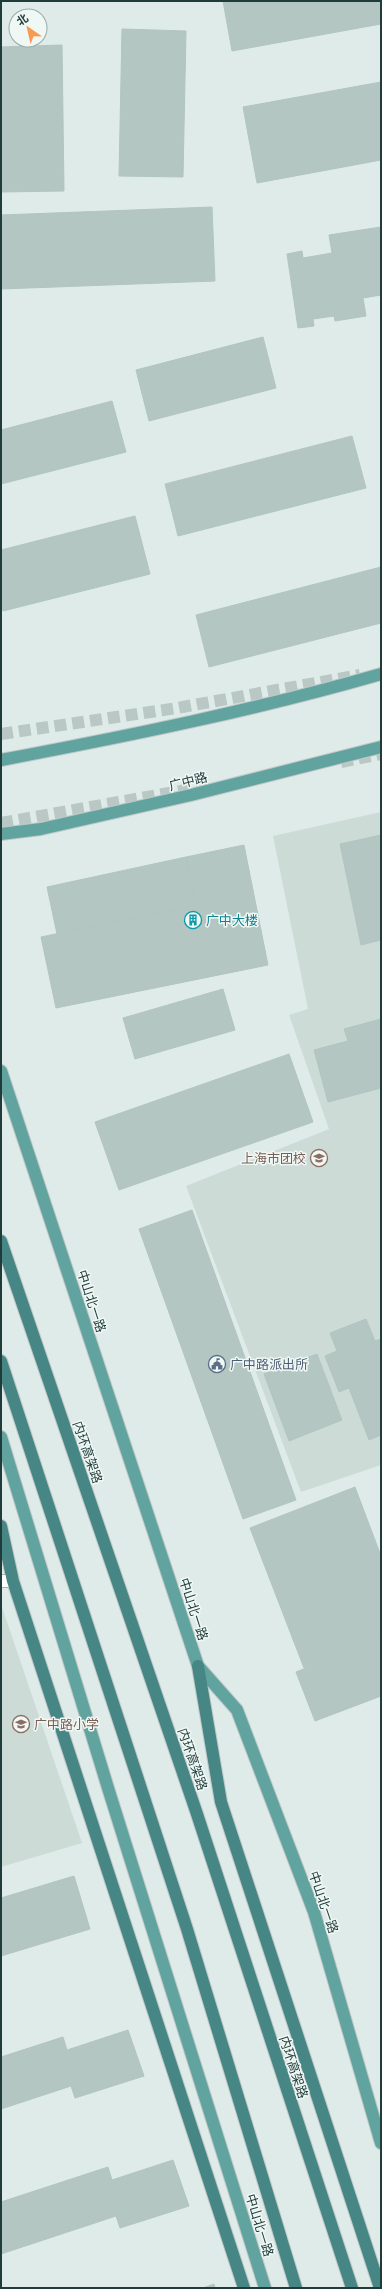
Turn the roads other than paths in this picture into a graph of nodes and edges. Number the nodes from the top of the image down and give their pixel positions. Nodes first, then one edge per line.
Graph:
1 (381, 674) edge
2 (381, 747) edge
3 (1, 760) edge
4 (1, 834) edge
5 (1, 1071) edge
6 (1, 1241) edge
7 (1, 1361) edge
8 (1, 1437) edge
9 (1, 1526) edge
10 (7, 1581) edge
11 (198, 1666) junction
12 (381, 2143) edge
13 (244, 2288) edge
14 (265, 2288) edge
15 (296, 2288) edge
16 (352, 2288) edge
17 (380, 2288) edge

1 - 3 main road
2 - 4 main road, 广中路
5 - 11 main road, 中山北一路
6 - 16 highway, 内环高架路
7 - 15 highway
8 - 14 main road, 中山北一路
9 - 10 highway
10 - 13 highway
11 - 12 main road, 中山北一路
11 - 17 highway

